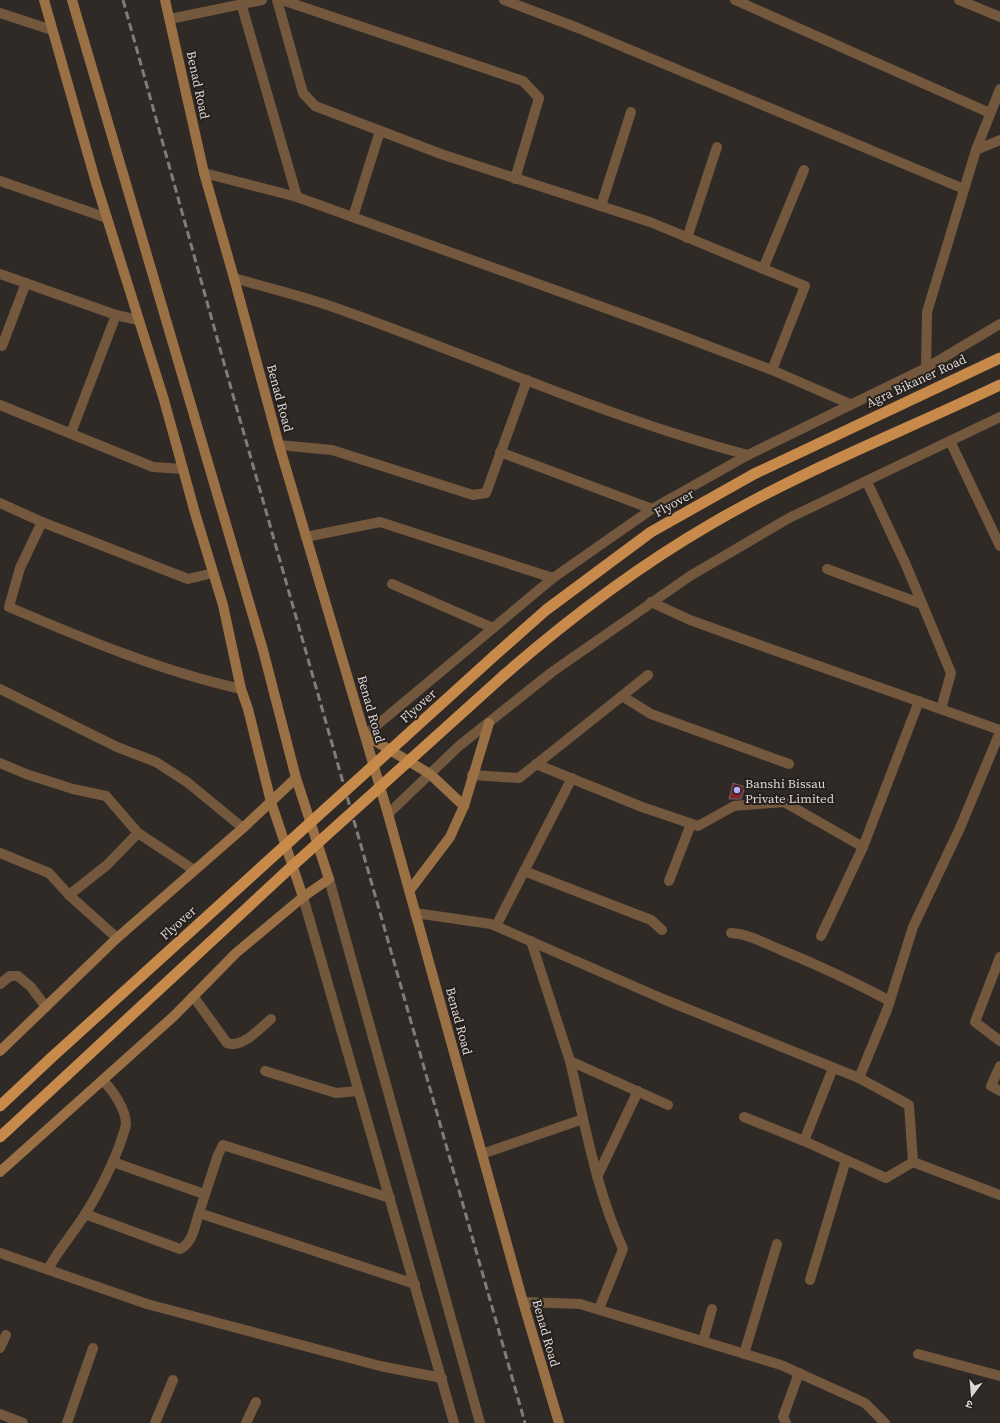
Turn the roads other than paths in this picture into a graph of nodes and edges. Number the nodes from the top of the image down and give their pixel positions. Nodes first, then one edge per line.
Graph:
1 (44, 0) edge
2 (72, 0) edge
3 (165, 0) edge
4 (262, 0) edge
5 (277, 0) edge
6 (282, 0) edge
7 (504, 0) edge
8 (735, 0) edge
9 (958, 0) edge
10 (241, 3) junction
11 (0, 13) edge
12 (1000, 17) edge
13 (170, 19) junction
14 (52, 30) junction
15 (1000, 89) edge
16 (631, 112) dead end
17 (990, 113) junction
18 (380, 131) junction
19 (1000, 140) edge
20 (717, 147) dead end
21 (976, 150) junction
22 (804, 170) dead end
23 (204, 173) junction
24 (515, 178) junction
25 (0, 181) edge
26 (964, 189) junction
27 (297, 197) junction
28 (601, 206) junction
29 (353, 217) junction
30 (107, 218) junction
31 (687, 238) junction
32 (763, 269) junction
33 (0, 274) edge
34 (234, 278) junction
35 (26, 283) junction
36 (116, 315) junction
37 (138, 320) junction
38 (1000, 324) edge
39 (2, 346) dead end
40 (1000, 358) edge
41 (926, 368) junction
42 (772, 370) junction
43 (527, 380) junction
44 (1000, 385) edge
45 (0, 404) edge
46 (850, 404) junction
47 (1000, 417) edge
48 (845, 431) joint
49 (71, 433) junction
50 (950, 441) junction
51 (279, 445) junction
52 (500, 452) junction
53 (748, 455) junction
54 (182, 468) junction
55 (867, 482) junction
56 (0, 503) edge
57 (652, 509) junction
58 (42, 522) junction
59 (306, 536) junction
60 (1000, 546) edge
61 (827, 569) dead end
62 (213, 573) junction
63 (553, 578) junction
64 (392, 584) dead end
65 (650, 602) junction
66 (922, 604) junction
67 (493, 628) junction
68 (648, 675) dead end
69 (0, 689) edge
70 (241, 689) junction
71 (622, 696) junction
72 (919, 701) junction
73 (941, 709) junction
74 (489, 723) junction
75 (1000, 731) edge
76 (365, 735) junction
77 (0, 763) edge
78 (536, 764) junction
79 (789, 764) dead end
80 (430, 774) junction
81 (472, 775) junction
82 (296, 778) junction
83 (572, 778) junction
84 (271, 802) junction
85 (464, 806) junction
86 (388, 814) junction
87 (691, 824) junction
88 (243, 828) junction
89 (138, 833) junction
90 (863, 847) junction
91 (0, 853) edge
92 (194, 870) junction
93 (524, 871) junction
94 (329, 880) junction
95 (669, 881) dead end
96 (410, 890) junction
97 (69, 895) junction
98 (304, 897) junction
99 (415, 913) junction
100 (496, 926) junction
101 (662, 930) dead end
102 (731, 932) dead end
103 (821, 936) dead end
104 (117, 938) junction
105 (531, 941) junction
106 (1000, 957) edge
107 (0, 984) edge
108 (193, 996) junction
109 (890, 1001) junction
110 (46, 1007) junction
111 (271, 1019) dead end
112 (1000, 1041) edge
113 (0, 1051) edge
114 (570, 1061) junction
115 (1000, 1066) edge
116 (833, 1068) junction
117 (265, 1071) dead end
118 (859, 1078) junction
119 (103, 1081) junction
120 (358, 1091) junction
121 (1000, 1091) edge
122 (638, 1092) junction
123 (668, 1105) dead end
124 (0, 1106) edge
125 (744, 1117) dead end
126 (583, 1119) junction
127 (0, 1137) edge
128 (804, 1141) junction
129 (482, 1154) junction
130 (846, 1160) junction
131 (113, 1162) junction
132 (913, 1162) junction
133 (0, 1172) edge
134 (598, 1177) junction
135 (204, 1194) junction
136 (1000, 1195) edge
137 (390, 1198) junction
138 (199, 1213) junction
139 (85, 1214) junction
140 (777, 1244) dead end
141 (0, 1253) edge
142 (48, 1269) junction
143 (810, 1280) dead end
144 (415, 1284) junction
145 (523, 1302) junction
146 (599, 1309) junction
147 (712, 1309) dead end
148 (6, 1335) dead end
149 (703, 1342) junction
150 (0, 1348) edge
151 (94, 1348) dead end
152 (744, 1354) junction
153 (918, 1354) dead end
154 (800, 1373) junction
155 (1000, 1376) edge
156 (442, 1378) junction
157 (173, 1380) dead end
158 (256, 1402) dead end
159 (0, 1414) edge
160 (23, 1423) edge
161 (67, 1423) edge
162 (155, 1423) edge
163 (246, 1423) edge
164 (454, 1423) edge
165 (480, 1423) edge
166 (559, 1423) edge
167 (786, 1423) edge
168 (885, 1423) edge

1 - 14 main road
2 - 82 main road
3 - 13 main road, Benad Road
4 - 10 street
5 - 18 street
6 - 24 street
7 - 26 street
8 - 17 street
9 - 12 street
10 - 13 street
10 - 27 street
11 - 14 street
13 - 23 main road, Benad Road
14 - 30 main road
15 - 17 street
16 - 28 street
17 - 21 street
18 - 24 street
18 - 29 street
19 - 21 street
20 - 31 street
21 - 26 street
22 - 32 street
23 - 27 street
23 - 34 main road, Benad Road
24 - 28 street
25 - 30 street
26 - 41 street
27 - 29 street
28 - 31 street
29 - 42 street
30 - 37 main road
31 - 32 street
32 - 42 street
33 - 35 street
34 - 43 street
34 - 51 main road, Benad Road
35 - 36 street
35 - 39 street
36 - 37 street
36 - 49 street
37 - 54 main road
38 - 41 street
40 - 48 highway, Agra Bikaner Road
41 - 46 street
42 - 46 street
43 - 52 street
43 - 53 street
44 - 127 highway, bridge
45 - 49 street
46 - 53 street
47 - 50 street
48 - 124 highway, Flyover, bridge
49 - 54 street
50 - 55 street
50 - 60 street
51 - 52 street
51 - 59 main road, Benad Road
52 - 57 street
53 - 57 street
54 - 62 main road
55 - 65 street
55 - 66 street
56 - 58 street
57 - 63 street
58 - 62 street
58 - 70 street
59 - 63 street
59 - 76 main road, Benad Road
61 - 66 street
62 - 70 main road
63 - 67 street
64 - 67 street
65 - 72 street
65 - 74 street
66 - 73 street
67 - 76 street
68 - 71 street
69 - 88 street
70 - 84 main road
71 - 78 street
71 - 79 street
72 - 73 street
72 - 90 street
73 - 75 street
74 - 80 street
74 - 81 main road
75 - 109 street
76 - 80 main road
76 - 86 main road, Benad Road
77 - 89 street
78 - 81 street
78 - 83 street
80 - 85 main road
80 - 86 street
81 - 85 main road
82 - 84 main road
82 - 94 main road
83 - 87 street
83 - 93 street
84 - 88 main road
84 - 98 main road
85 - 96 main road
86 - 96 main road, Benad Road
87 - 90 street
87 - 95 street
88 - 92 main road
89 - 92 street
89 - 97 street
90 - 103 street
91 - 97 street
92 - 104 main road
93 - 100 street
93 - 101 street
94 - 98 main road
94 - 165 street
96 - 99 main road, Benad Road
97 - 104 street
98 - 108 main road
98 - 120 street
99 - 100 street
99 - 129 main road, Benad Road
100 - 105 street
102 - 109 street
104 - 110 main road
105 - 114 street
105 - 116 street
106 - 112 street
107 - 110 street
108 - 111 street
108 - 119 main road
109 - 118 street
110 - 113 main road
114 - 122 street
114 - 126 street
115 - 121 street
116 - 118 street
116 - 128 street
117 - 120 street
118 - 132 street
119 - 131 street
119 - 133 main road
120 - 137 street
122 - 123 street
122 - 134 street
125 - 128 street
126 - 129 street
126 - 134 street
128 - 130 street
129 - 145 main road, Benad Road
130 - 132 street
130 - 143 street
131 - 135 street
131 - 139 street
132 - 136 street
134 - 146 street
135 - 137 street
135 - 138 street
137 - 144 street
138 - 139 street
138 - 144 street
139 - 142 street
140 - 152 street
141 - 142 street
142 - 156 street
144 - 156 street
145 - 146 street
145 - 166 main road, Benad Road
146 - 149 street
147 - 149 street
148 - 150 street
149 - 152 street
151 - 161 street
152 - 154 street
153 - 155 street
154 - 167 street
154 - 168 street
156 - 164 street
157 - 162 street
158 - 163 street
159 - 160 street

